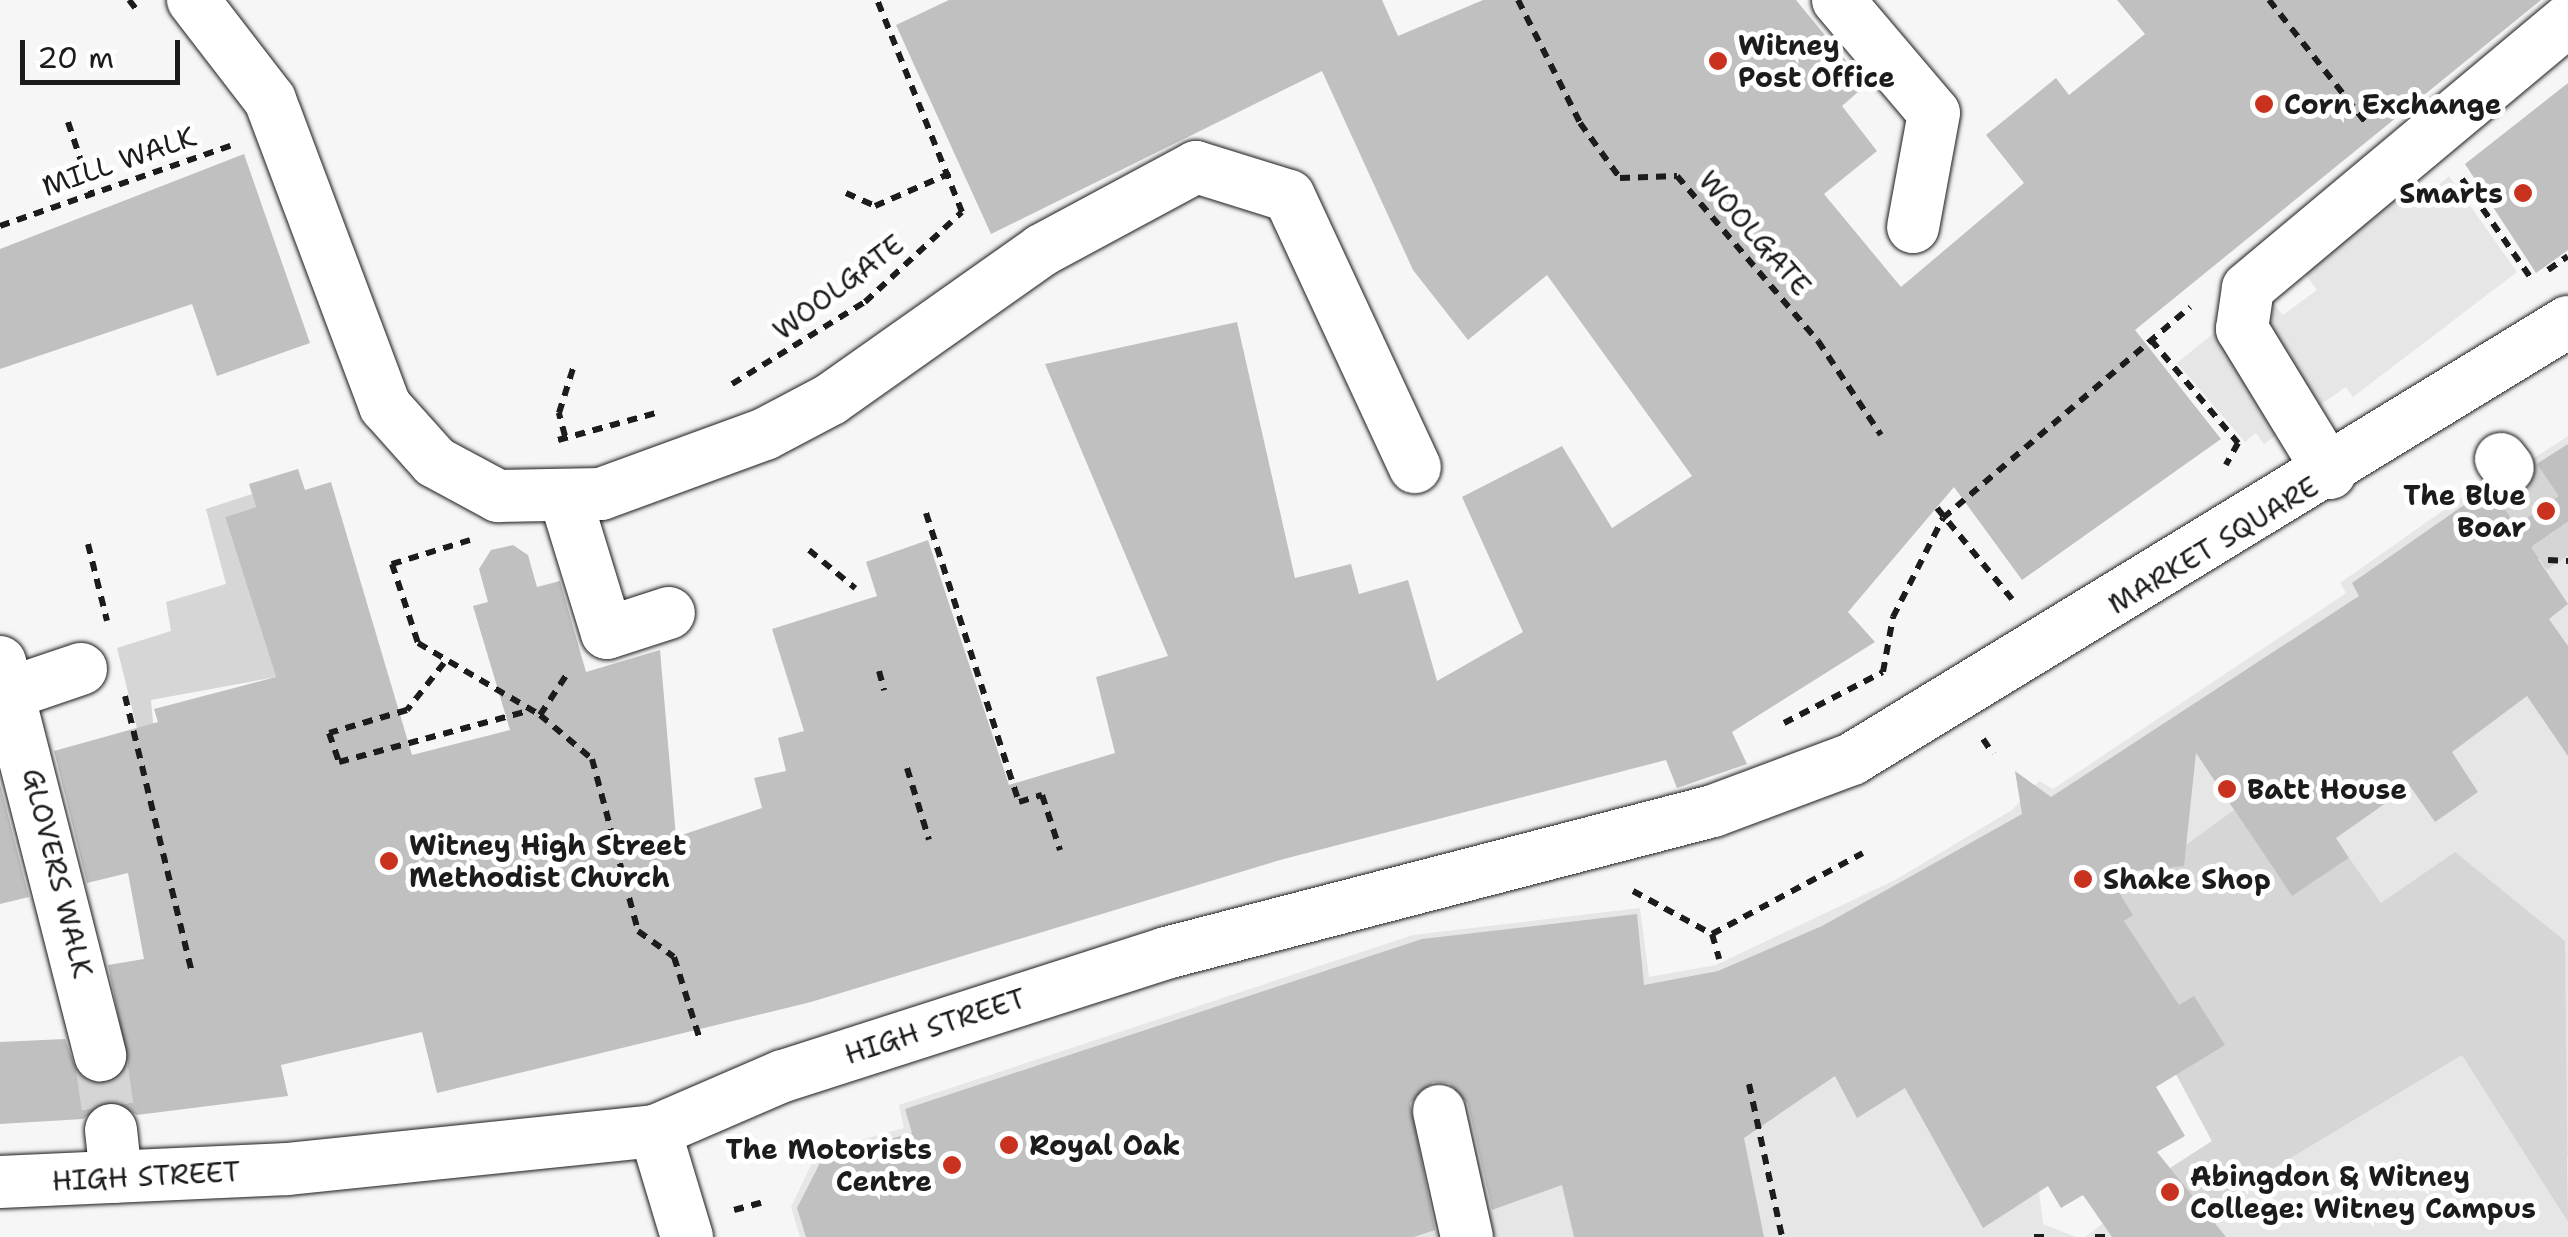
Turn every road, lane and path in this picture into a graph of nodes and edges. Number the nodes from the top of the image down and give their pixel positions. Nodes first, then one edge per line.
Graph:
1 (193, 0) edge
2 (877, 0) edge
3 (1518, 0) edge
4 (1838, 0) edge
5 (2269, 0) edge
6 (2568, 20) edge
7 (68, 122) dead end
8 (2371, 130) dead end
9 (252, 138) dead end
10 (2454, 167) dead end
11 (953, 172) junction
12 (846, 193) dead end
13 (92, 194) junction
14 (0, 226) edge
15 (1913, 227) dead end
16 (2533, 281) dead end
17 (2194, 304) dead end
18 (2568, 322) edge
19 (2151, 340) junction
20 (574, 365) dead end
21 (722, 390) dead end
22 (669, 410) dead end
23 (1880, 435) dead end
24 (565, 436) junction
25 (549, 446) dead end
26 (1416, 467) dead end
27 (2223, 471) dead end
28 (2330, 474) junction
29 (570, 500) junction
30 (1937, 508) dead end
31 (926, 512) dead end
32 (1943, 518) junction
33 (484, 536) dead end
34 (88, 544) dead end
35 (809, 550) dead end
36 (2548, 560) dead end
37 (2568, 560) edge
38 (855, 588) dead end
39 (669, 612) dead end
40 (1999, 612) dead end
41 (104, 660) junction
42 (1900, 663) dead end
43 (444, 664) junction
44 (571, 668) dead end
45 (878, 671) dead end
46 (1883, 672) junction
47 (5, 678) edge
48 (884, 690) dead end
49 (529, 710) junction
50 (540, 715) junction
51 (1764, 733) dead end
52 (1982, 739) dead end
53 (1993, 754) dead end
54 (1852, 758) joint
55 (907, 768) dead end
56 (929, 840) dead end
57 (1060, 850) dead end
58 (1864, 853) dead end
59 (1633, 891) dead end
60 (1712, 934) junction
61 (1719, 959) dead end
62 (192, 972) dead end
63 (700, 1040) dead end
64 (100, 1055) tunnel mouth
65 (1749, 1084) dead end
66 (1439, 1111) dead end
67 (655, 1131) junction
68 (0, 1182) edge
69 (687, 1237) edge
70 (1466, 1237) edge
71 (1782, 1237) edge
72 (2034, 1237) edge
73 (2051, 1237) edge
74 (2095, 1237) edge
75 (2106, 1237) edge

1 - 29 street
2 - 11 path, WOOLGATE
3 - 23 path, WOOLGATE
4 - 15 street
5 - 8 path
6 - 28 street
7 - 13 path
9 - 13 path, MILL WALK
10 - 16 path
11 - 12 path
11 - 21 path, WOOLGATE
13 - 14 path, MILL WALK
17 - 19 path
18 - 28 street, MARKET SQUARE
19 - 27 path
19 - 32 path
20 - 24 path
22 - 24 path
24 - 25 path
24 - 29 path
26 - 29 street
28 - 54 street, MARKET SQUARE
29 - 39 street
30 - 32 path
31 - 57 path
32 - 40 path
32 - 46 path
33 - 43 path
34 - 41 path
35 - 38 path
36 - 37 path
41 - 47 street, GLOVERS WALK
41 - 62 path
42 - 46 path
43 - 49 path
43 - 49 path
44 - 50 path
45 - 48 path
46 - 51 path
47 - 64 street, GLOVERS WALK
49 - 50 path
50 - 63 path
52 - 53 path
54 - 67 street, HIGH STREET
55 - 56 path
58 - 60 path
59 - 60 path
60 - 61 path
65 - 71 path
66 - 70 street
67 - 68 street, HIGH STREET
67 - 69 street
72 - 73 path
74 - 75 path

